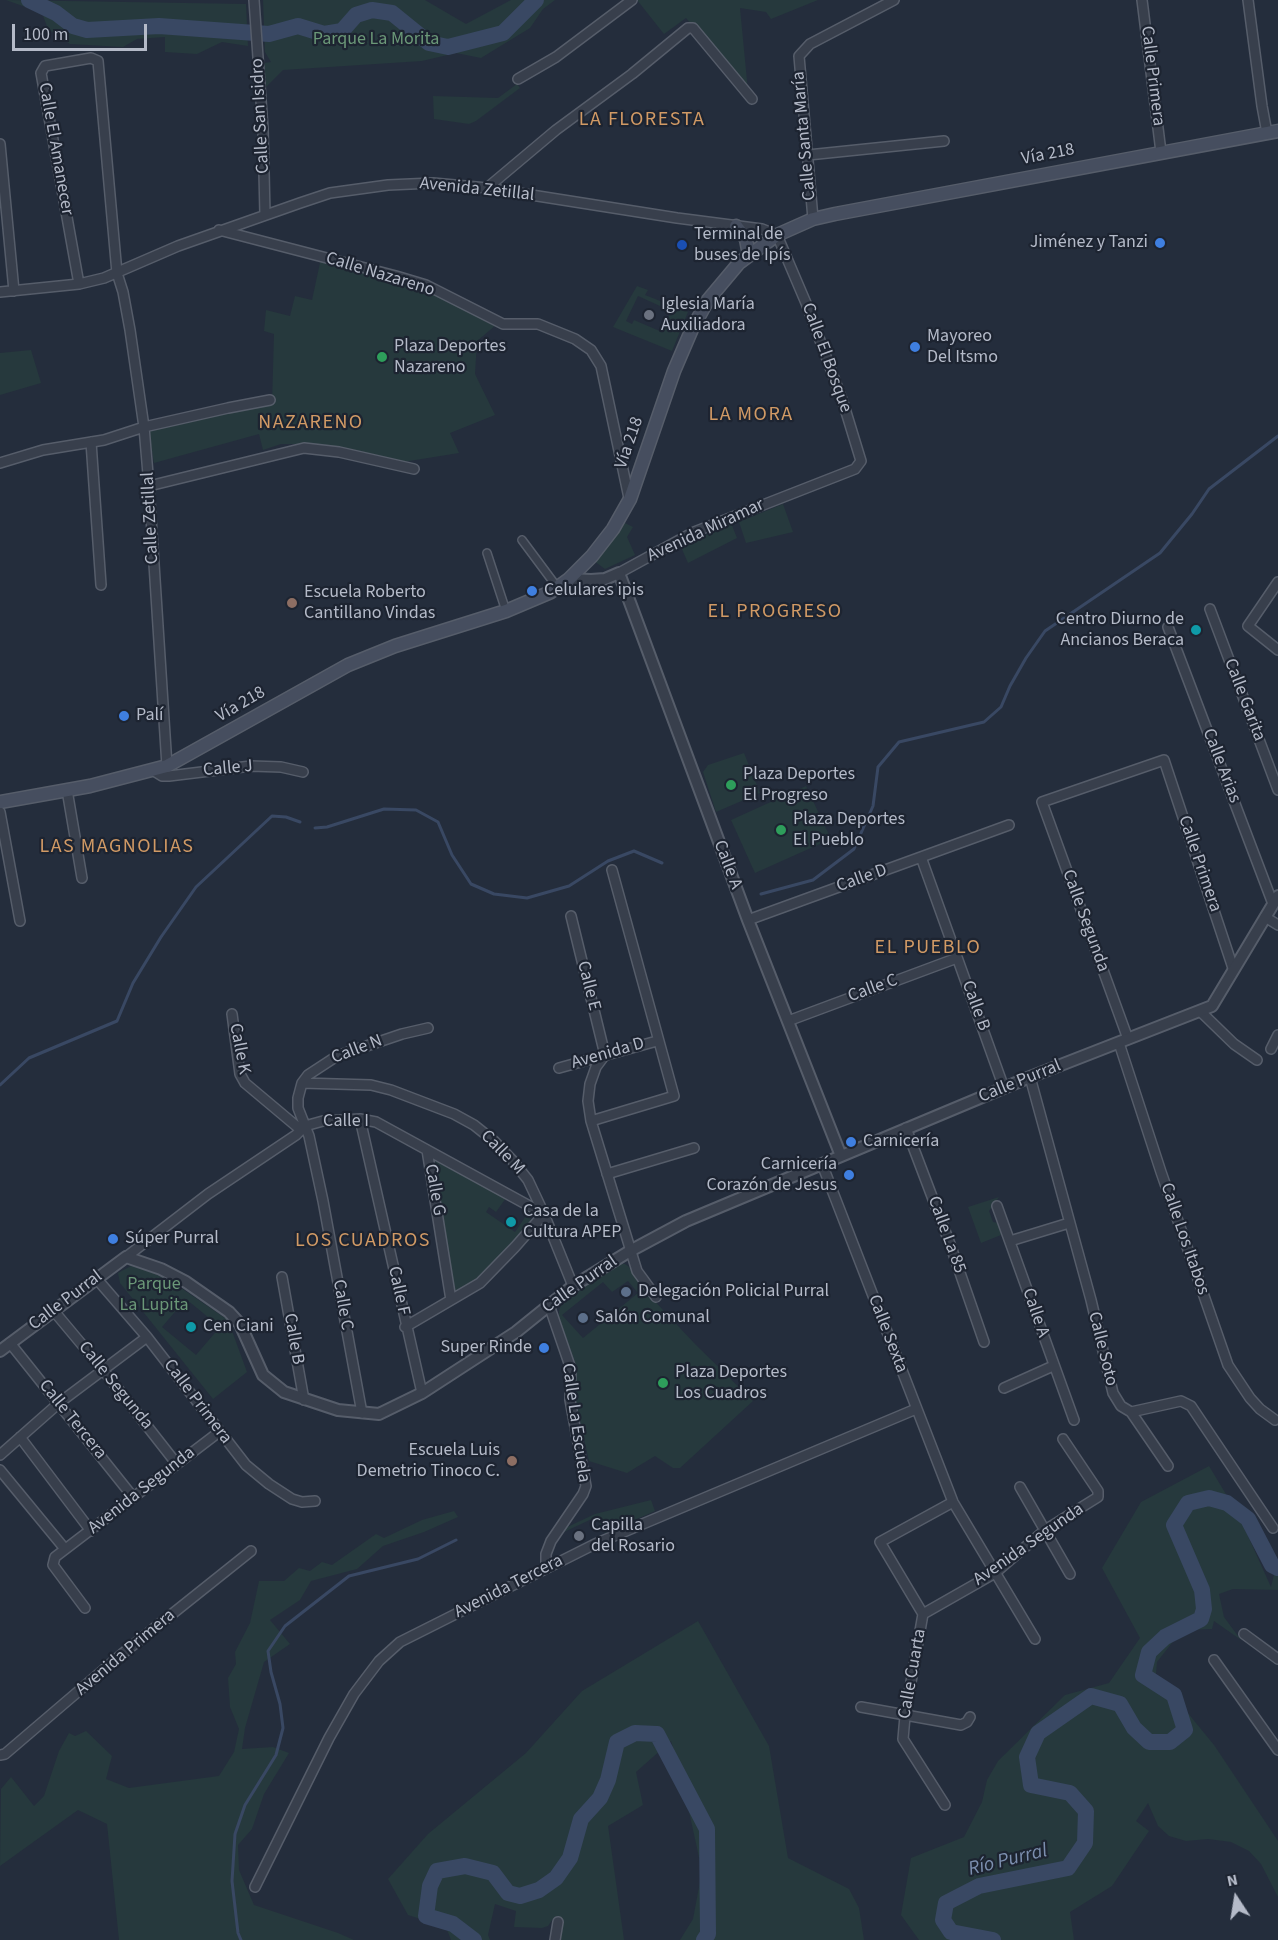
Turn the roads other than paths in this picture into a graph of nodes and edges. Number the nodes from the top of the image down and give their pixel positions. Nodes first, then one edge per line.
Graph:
1 (254, 0) edge
2 (632, 0) edge
3 (894, 0) edge
4 (1142, 0) edge
5 (1248, 0) edge
6 (518, 79) dead end
7 (752, 99) dead end
8 (1273, 132) edge
9 (944, 141) dead end
10 (0, 144) edge
11 (1161, 152) junction
12 (808, 155) junction
13 (487, 188) junction
14 (265, 215) junction
15 (813, 219) junction
16 (736, 226) junction
17 (219, 230) junction
18 (777, 235) junction
19 (748, 255) junction
20 (117, 273) junction
21 (79, 284) junction
22 (14, 291) junction
23 (0, 292) edge
24 (270, 400) dead end
25 (144, 427) junction
26 (91, 442) junction
27 (0, 464) edge
28 (414, 469) dead end
29 (843, 474) joint
30 (149, 486) junction
31 (630, 499) junction
32 (522, 540) dead end
33 (487, 553) dead end
34 (619, 573) junction
35 (569, 579) junction
36 (1278, 582) edge
37 (101, 585) dead end
38 (557, 587) junction
39 (1210, 609) dead end
40 (506, 611) junction
41 (1168, 627) dead end
42 (1278, 650) edge
43 (167, 766) junction
44 (154, 771) junction
45 (303, 772) dead end
46 (67, 790) junction
47 (1278, 790) edge
48 (0, 801) edge
49 (1042, 802) joint
50 (0, 812) edge
51 (1009, 825) dead end
52 (921, 857) junction
53 (612, 870) dead end
54 (82, 878) dead end
55 (1276, 900) edge
56 (570, 916) dead end
57 (1265, 917) junction
58 (748, 920) junction
59 (20, 921) dead end
60 (1278, 925) edge
61 (957, 957) junction
62 (1233, 968) junction
63 (1200, 1011) junction
64 (232, 1014) dead end
65 (788, 1021) junction
66 (428, 1028) dead end
67 (1278, 1035) edge
68 (657, 1041) junction
69 (1124, 1041) junction
70 (1270, 1049) dead end
71 (605, 1055) junction
72 (1257, 1060) dead end
73 (560, 1068) dead end
74 (1030, 1077) junction
75 (302, 1083) junction
76 (1004, 1088) junction
77 (360, 1119) junction
78 (591, 1121) junction
79 (303, 1128) junction
80 (906, 1128) junction
81 (694, 1148) dead end
82 (427, 1150) junction
83 (841, 1156) junction
84 (822, 1164) junction
85 (607, 1174) junction
86 (997, 1206) dead end
87 (544, 1214) junction
88 (1069, 1223) junction
89 (1010, 1241) junction
90 (630, 1251) junction
91 (126, 1257) junction
92 (96, 1278) junction
93 (282, 1278) dead end
94 (573, 1286) junction
95 (656, 1297) dead end
96 (451, 1300) junction
97 (549, 1305) junction
98 (53, 1310) junction
99 (405, 1327) junction
100 (147, 1337) junction
101 (984, 1342) dead end
102 (10, 1343) junction
103 (0, 1351) edge
104 (1053, 1366) junction
105 (104, 1371) junction
106 (1004, 1388) dead end
107 (422, 1393) junction
108 (304, 1400) junction
109 (59, 1404) junction
110 (916, 1409) junction
111 (1131, 1412) junction
112 (362, 1413) junction
113 (1074, 1420) dead end
114 (1275, 1420) dead end
115 (219, 1432) junction
116 (20, 1437) junction
117 (1063, 1439) dead end
118 (0, 1455) edge
119 (176, 1463) junction
120 (1168, 1466) dead end
121 (0, 1470) edge
122 (1020, 1487) dead end
123 (133, 1497) junction
124 (315, 1501) dead end
125 (953, 1502) junction
126 (1273, 1528) dead end
127 (1045, 1530) junction
128 (92, 1531) junction
129 (65, 1550) junction
130 (251, 1551) dead end
131 (546, 1568) junction
132 (995, 1573) junction
133 (1070, 1574) dead end
134 (85, 1608) dead end
135 (923, 1614) junction
136 (1244, 1634) dead end
137 (1035, 1639) dead end
138 (1278, 1659) edge
139 (1214, 1660) dead end
140 (861, 1707) dead end
141 (905, 1716) junction
142 (970, 1717) dead end
143 (1278, 1750) edge
144 (0, 1755) edge
145 (945, 1805) dead end
146 (255, 1887) dead end
147 (558, 1922) dead end
148 (555, 1940) edge

1 - 14 street, Calle San Isidro
2 - 6 street
3 - 12 street, Calle Santa María
4 - 11 street, Calle Primera
5 - 8 street
7 - 13 street
8 - 11 main road, Vía 218
9 - 12 street
10 - 22 street
11 - 15 main road, Vía 218
12 - 15 street, Calle Santa María
13 - 14 street, Avenida Zetillal
13 - 16 street, Avenida Zetillal
14 - 17 street, Avenida Zetillal
15 - 18 main road, Vía 218
16 - 18 street, Avenida Zetillal
16 - 19 main road
17 - 20 street, Avenida Zetillal
17 - 31 street, Calle Nazareno
18 - 19 main road, Vía 218
18 - 29 street, Calle El Bosque
19 - 31 main road, Vía 218
20 - 21 street, Avenida Zetillal
20 - 21 street, Calle El Amanecer
20 - 25 street, Calle Zetillal
21 - 22 street, Avenida Zetillal
22 - 23 street, Avenida Zetillal
24 - 25 street
25 - 26 street
25 - 30 street, Calle Zetillal
26 - 27 street
26 - 37 street
28 - 30 street
29 - 34 street, Avenida Miramar
30 - 43 street, Calle Zetillal
31 - 35 main road, Vía 218
32 - 38 street
33 - 40 street
34 - 35 street, Avenida Miramar
34 - 58 street, Calle A
35 - 38 main road, Vía 218
36 - 42 street
38 - 40 main road, Vía 218
39 - 47 street, Calle Garita
40 - 43 main road, Vía 218
41 - 55 street, Calle Arias
43 - 44 main road, Vía 218
44 - 45 street, Calle J
44 - 46 main road, Vía 218
46 - 48 main road, Vía 218
46 - 54 street
49 - 62 street, Calle Primera
49 - 69 street, Calle Segunda
50 - 59 street
51 - 52 street, Calle D
52 - 58 street, Calle D
52 - 61 street, Calle B
53 - 68 street
55 - 57 street, Calle Purral
56 - 71 street, Calle E
57 - 60 street
57 - 62 street, Calle Purral
58 - 65 street, Calle A
61 - 65 street, Calle C
61 - 76 street, Calle B
62 - 63 street, Calle Purral
63 - 69 street, Calle Purral
63 - 72 street
64 - 79 street, Calle K
65 - 83 street, Calle A
66 - 75 street, Calle N
67 - 70 street
68 - 71 street, Avenida D
68 - 78 street
69 - 74 street, Calle Purral
69 - 114 street, Calle Los Itabos
71 - 73 street, Avenida D
71 - 78 street
74 - 76 street, Calle Purral
74 - 88 street, Calle Soto
75 - 79 street
75 - 87 street, Calle M
76 - 80 street, Calle Purral
77 - 79 street, Calle I
77 - 82 street, Calle I
77 - 99 street, Calle F
78 - 85 street
79 - 91 street, Calle I
79 - 112 street, Calle C
80 - 83 street, Calle Purral
80 - 101 street, Calle La 85
81 - 85 street
82 - 87 street, Calle I
82 - 96 street, Calle G
83 - 84 street, Calle Purral
84 - 90 street, Calle Purral
84 - 110 street, Calle Sexta
85 - 90 street
86 - 89 street, Calle A
87 - 94 street
87 - 96 street
88 - 89 street
88 - 111 street, Calle Soto
89 - 104 street, Calle A
90 - 94 street, Calle Purral
90 - 95 street
91 - 92 street, Calle Purral
91 - 108 street, Calle Purral
92 - 98 street, Calle Purral
92 - 100 street, Calle Primera
93 - 108 street, Calle B
94 - 97 street, Calle Purral
96 - 99 street
97 - 107 street, Calle Purral
97 - 131 street, Calle La Escuela
98 - 102 street, Calle Purral
98 - 105 street, Calle Segunda
99 - 107 street, Calle F
100 - 105 street
100 - 115 street, Calle Primera
102 - 103 street, Calle Purral
102 - 109 street, Calle Tercera
104 - 106 street
104 - 113 street, Calle A
105 - 109 street
105 - 119 street, Calle Segunda
107 - 112 street, Calle Purral
108 - 112 street, Calle Purral
109 - 116 street
109 - 123 street, Calle Tercera
110 - 125 street, Calle Sexta
110 - 131 street, Avenida Tercera
111 - 120 street, Calle Soto
111 - 126 street
115 - 119 street, Avenida Segunda
115 - 124 street, Calle Primera
116 - 118 street
116 - 128 street
117 - 127 street, Avenida Segunda
119 - 123 street, Avenida Segunda
121 - 129 street
122 - 127 street
123 - 128 street, Avenida Segunda
125 - 132 street
125 - 135 street, Calle Cuarta
127 - 132 street, Avenida Segunda
127 - 133 street
128 - 129 street, Avenida Segunda
129 - 134 street
130 - 144 street, Avenida Primera
131 - 146 street, Avenida Tercera
132 - 135 street, Avenida Segunda
132 - 137 street
135 - 141 street, Calle Cuarta
136 - 138 street
139 - 143 street
140 - 141 street
141 - 142 street
141 - 145 street, Calle Cuarta
147 - 148 street

